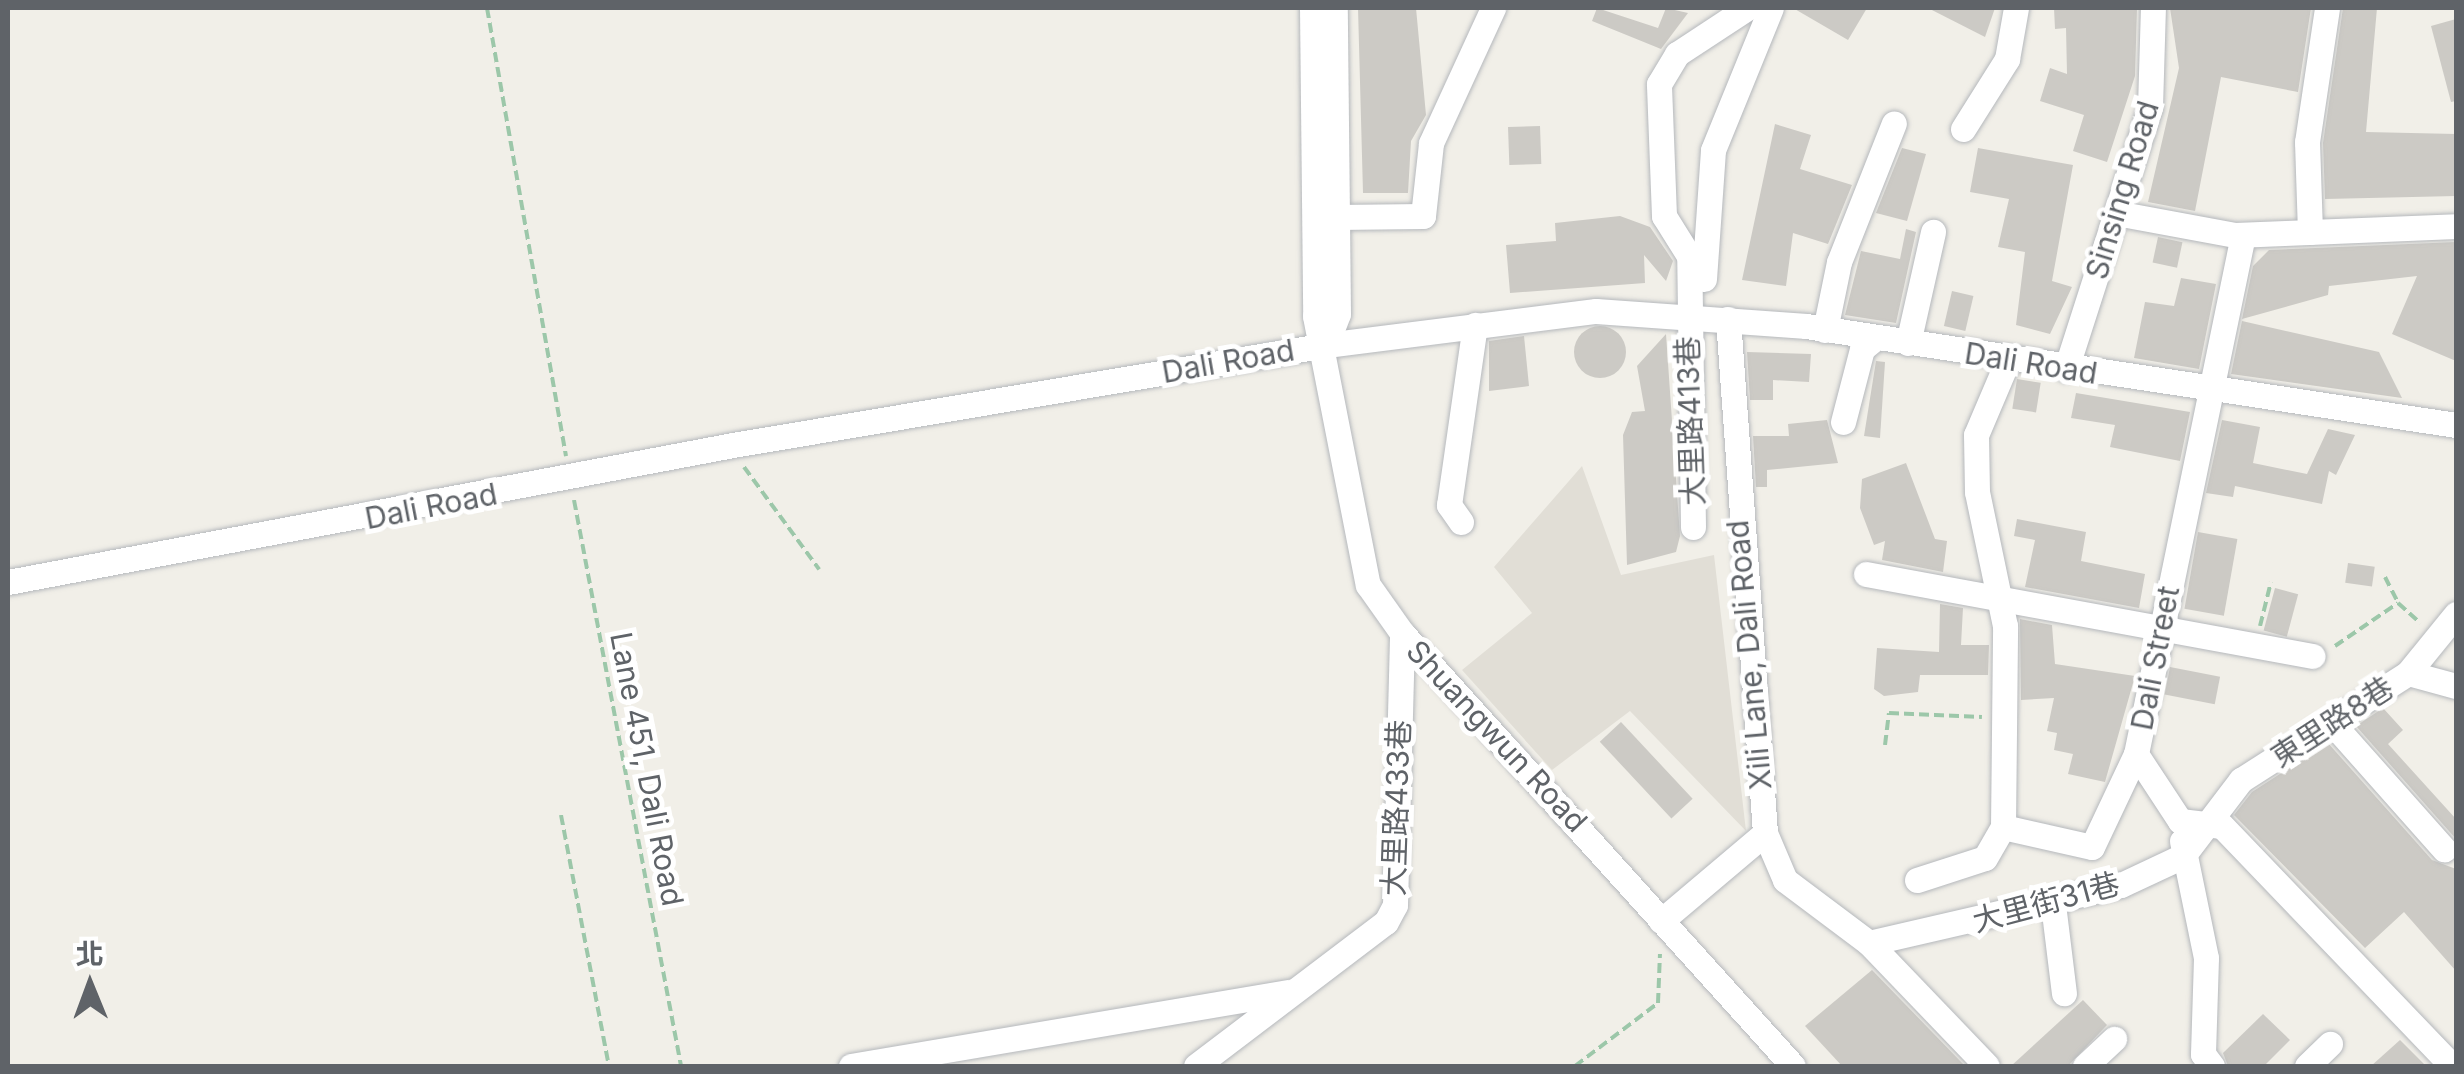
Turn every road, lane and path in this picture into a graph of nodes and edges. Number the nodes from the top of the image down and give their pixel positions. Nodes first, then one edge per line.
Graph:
1 (487, 8) edge
2 (1312, 8) edge
3 (1335, 8) edge
4 (1493, 8) edge
5 (1747, 8) edge
6 (1771, 8) edge
7 (2016, 8) edge
8 (2153, 8) edge
9 (2327, 8) edge
10 (1894, 123) dead end
11 (1964, 129) dead end
12 (2116, 214) junction
13 (1336, 217) junction
14 (2456, 226) edge
15 (1933, 232) dead end
16 (2310, 232) junction
17 (2244, 235) junction
18 (1688, 314) junction
19 (1728, 319) junction
20 (1476, 325) junction
21 (1825, 330) junction
22 (1874, 338) junction
23 (1908, 344) junction
24 (1326, 345) junction
25 (2007, 362) junction
26 (2066, 369) junction
27 (2208, 390) junction
28 (1843, 422) dead end
29 (2456, 425) edge
30 (732, 445) junction
31 (570, 479) junction
32 (1461, 522) dead end
33 (1693, 527) dead end
34 (819, 569) dead end
35 (1866, 574) dead end
36 (2386, 577) dead end
37 (8, 582) edge
38 (2271, 582) dead end
39 (2003, 598) junction
40 (2398, 603) junction
41 (2456, 614) edge
42 (2163, 624) junction
43 (1402, 634) junction
44 (2432, 634) junction
45 (2256, 645) junction
46 (2312, 656) joint
47 (2408, 673) junction
48 (2456, 686) edge
49 (2006, 717) junction
50 (2332, 724) junction
51 (1885, 745) dead end
52 (2136, 754) junction
53 (561, 815) dead end
54 (2190, 823) junction
55 (2002, 827) junction
56 (1765, 833) junction
57 (2444, 848) dead end
58 (2183, 856) junction
59 (1917, 880) dead end
60 (2052, 904) junction
61 (1661, 921) junction
62 (1870, 943) junction
63 (1296, 991) junction
64 (2064, 993) dead end
65 (2114, 1039) dead end
66 (2330, 1044) dead end
67 (609, 1066) edge
68 (680, 1066) edge
69 (850, 1066) edge
70 (1196, 1066) edge
71 (1574, 1066) edge
72 (1794, 1066) edge
73 (1987, 1066) edge
74 (2085, 1066) edge
75 (2212, 1066) edge
76 (2306, 1066) edge
77 (2452, 1066) edge

1 - 31 path, Lane 451, Dali Road
2 - 24 street, Shuangwun Road
3 - 13 street, Shuangwun Road
4 - 13 street
5 - 18 street, 大里路413巷
6 - 18 street
7 - 11 street
8 - 12 street, Sinsing Road
9 - 16 street
10 - 21 street
12 - 17 street
12 - 26 street, Sinsing Road
13 - 24 street, Shuangwun Road
14 - 16 street
15 - 23 street
16 - 17 street
17 - 27 street, Dali Street
18 - 19 street, Dali Road
18 - 20 street, Dali Road
18 - 33 street, 大里路413巷
19 - 21 street, Dali Road
19 - 56 street, Xili Lane, Dali Road
20 - 24 street, Dali Road
20 - 32 street
21 - 22 street, Dali Road
22 - 23 street, Dali Road
22 - 28 street
23 - 25 street, Dali Road
24 - 30 street, Dali Road
24 - 43 street, Shuangwun Road
25 - 26 street, Dali Road
25 - 39 street
26 - 27 street, Dali Road
27 - 29 street, Dali Road
27 - 42 street, Dali Street
30 - 31 street, Dali Road
30 - 34 path
31 - 37 street, Dali Road
31 - 68 path, Lane 451, Dali Road
35 - 39 street
36 - 40 path
38 - 45 path
39 - 42 street
39 - 49 street
40 - 44 path
40 - 46 path
41 - 44 street, 東里路8巷
42 - 45 street
42 - 52 street, Dali Street
43 - 61 street, Shuangwun Road
43 - 63 street, 大里路433巷
44 - 47 street, 東里路8巷
45 - 46 street
47 - 48 street
47 - 50 street, 東里路8巷
49 - 51 path
49 - 55 street
50 - 54 street, 東里路8巷
50 - 57 street
52 - 54 street, Dali Street
52 - 55 street
53 - 67 path
54 - 58 street
54 - 77 street, Dali Street
55 - 59 street
56 - 61 street
56 - 62 street, Xili Lane, Dali Road
58 - 60 street, 大里街31巷
58 - 75 street
60 - 62 street, 大里街31巷
60 - 64 street
61 - 71 path
61 - 72 street, Shuangwun Road
62 - 73 street, Xili Lane, Dali Road
63 - 69 street
63 - 70 street, 大里路433巷
65 - 74 street
66 - 76 street

